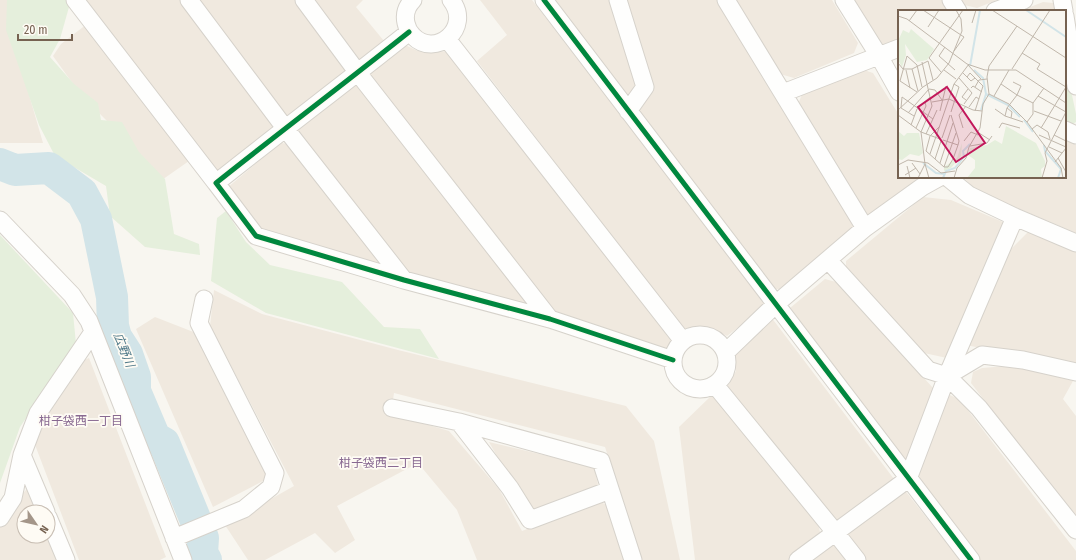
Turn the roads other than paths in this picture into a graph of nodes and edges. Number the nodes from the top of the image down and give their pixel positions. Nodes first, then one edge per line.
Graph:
1 (75, 0) edge
2 (189, 0) edge
3 (304, 0) edge
4 (412, 0) edge
5 (544, 0) edge
6 (618, 0) edge
7 (726, 0) edge
8 (844, 0) edge
9 (951, 0) edge
10 (1024, 0) edge
11 (1062, 0) edge
12 (455, 2) edge
13 (957, 10) edge
14 (999, 10) edge
15 (1064, 10) edge
16 (1066, 22) edge
17 (410, 32) junction
18 (447, 39) junction
19 (898, 48) edge
20 (879, 56) junction
21 (358, 73) junction
22 (1076, 86) edge
23 (898, 90) edge
24 (783, 92) junction
25 (628, 110) junction
26 (285, 128) junction
27 (1066, 130) edge
28 (1076, 135) edge
29 (938, 178) edge
30 (947, 178) edge
31 (216, 183) junction
32 (1015, 217) junction
33 (0, 220) edge
34 (865, 228) junction
35 (1076, 243) edge
36 (828, 260) junction
37 (404, 280) junction
38 (204, 299) dead end
39 (776, 304) junction
40 (550, 319) junction
41 (93, 332) junction
42 (683, 341) junction
43 (726, 352) junction
44 (673, 360) junction
45 (1076, 372) edge
46 (947, 376) junction
47 (715, 385) junction
48 (392, 408) dead end
49 (459, 422) junction
50 (22, 455) junction
51 (908, 479) junction
52 (610, 490) junction
53 (43, 504) edge
54 (0, 518) edge
55 (1076, 530) edge
56 (835, 532) junction
57 (56, 536) edge
58 (174, 538) junction
59 (66, 560) edge
60 (183, 560) edge
61 (633, 560) edge
62 (798, 560) edge
63 (857, 560) edge
64 (971, 560) edge

1 - 31 street
2 - 26 street
3 - 21 street
4 - 17 street
5 - 25 street
6 - 25 street
7 - 24 street
8 - 20 street
9 - 13 street
10 - 14 street
11 - 15 street
12 - 18 street
16 - 22 street
17 - 18 street
17 - 21 street
18 - 42 street
19 - 20 street
20 - 23 street
20 - 24 street
21 - 26 street
21 - 40 street
24 - 34 street
25 - 39 street
26 - 31 street
26 - 37 street
27 - 28 street
29 - 34 street
30 - 32 street
31 - 37 street
32 - 35 street
32 - 46 street
33 - 41 street
34 - 36 street
36 - 39 street
36 - 46 street
37 - 40 street
38 - 58 street
39 - 43 street
39 - 51 street
40 - 44 street
41 - 50 street
41 - 58 street
42 - 43 street
42 - 44 street
43 - 47 street
44 - 47 street
45 - 46 street
46 - 51 street
46 - 55 street
47 - 56 street
48 - 49 street
49 - 52 street
49 - 52 street
50 - 53 street
50 - 54 street
51 - 56 street
51 - 64 street
52 - 61 street
56 - 62 street
56 - 63 street
57 - 59 street
58 - 60 street

